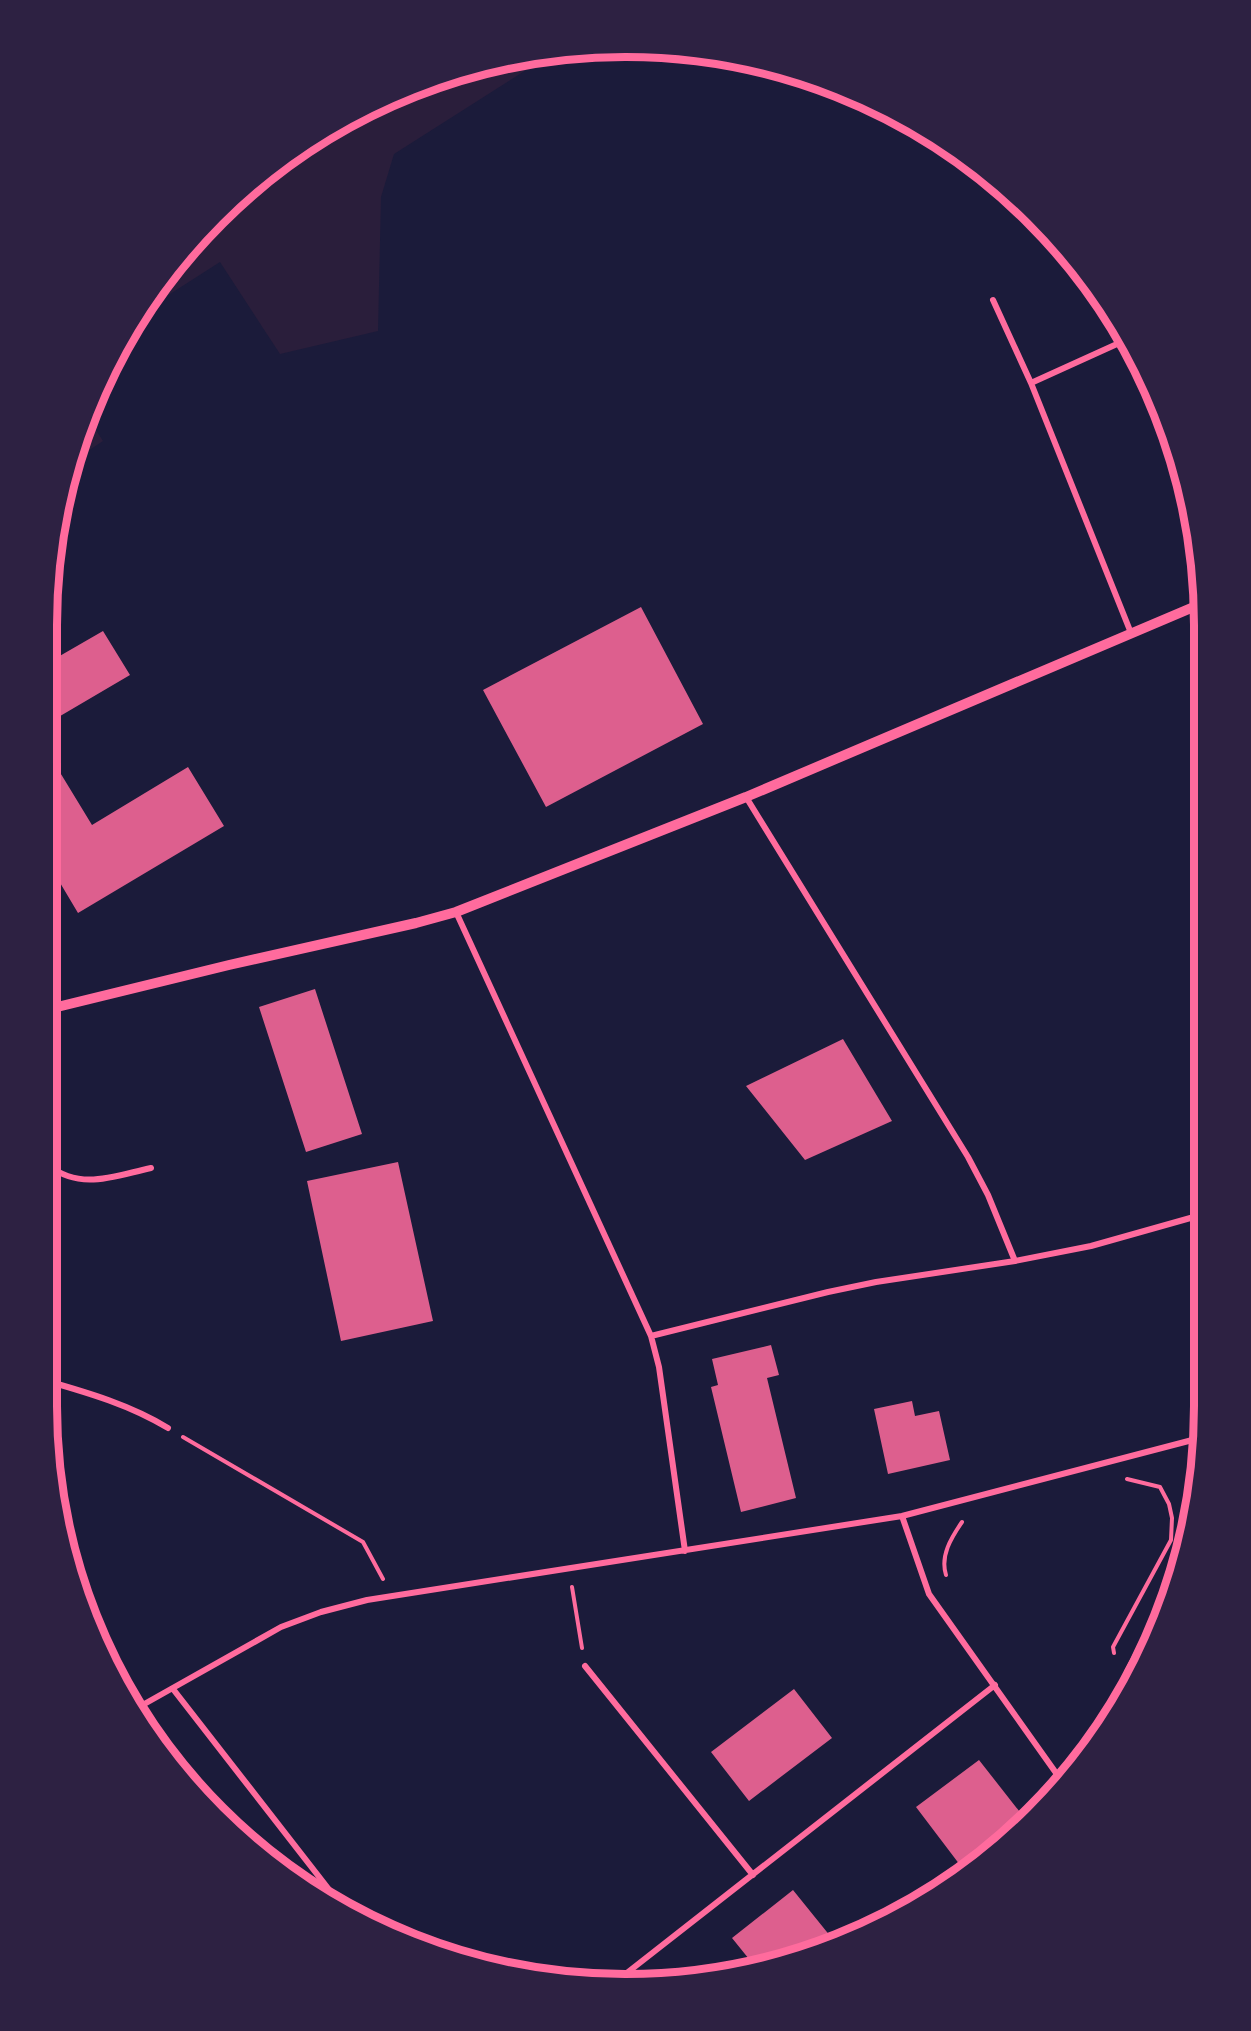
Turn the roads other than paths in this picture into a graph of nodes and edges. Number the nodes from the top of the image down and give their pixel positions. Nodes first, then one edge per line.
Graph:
1 (993, 300) dead end
2 (1119, 343) edge
3 (1031, 383) junction
4 (1193, 607) edge
5 (1131, 633) junction
6 (746, 797) junction
7 (456, 912) junction
8 (57, 1007) edge
9 (151, 1168) dead end
10 (57, 1172) edge
11 (1194, 1217) edge
12 (1015, 1261) junction
13 (651, 1336) junction
14 (57, 1384) edge
15 (168, 1428) road end
16 (1193, 1439) edge
17 (902, 1516) junction
18 (685, 1551) junction
19 (1136, 1654) edge
20 (585, 1666) road end
21 (1127, 1672) road end
22 (995, 1685) junction
23 (173, 1689) junction
24 (143, 1705) edge
25 (1057, 1775) edge
26 (753, 1875) junction
27 (330, 1891) edge
28 (626, 1974) edge

1 - 3 street
2 - 3 street
3 - 5 street
4 - 5 street
5 - 6 street
6 - 7 street
6 - 12 street
7 - 8 street
7 - 13 street
9 - 10 street
11 - 12 street
12 - 13 street
13 - 18 street
14 - 15 street
16 - 17 street
17 - 18 street
17 - 22 street
18 - 23 street
19 - 21 street
20 - 26 street
22 - 25 street
22 - 26 street
23 - 24 street
23 - 27 street
26 - 28 street

